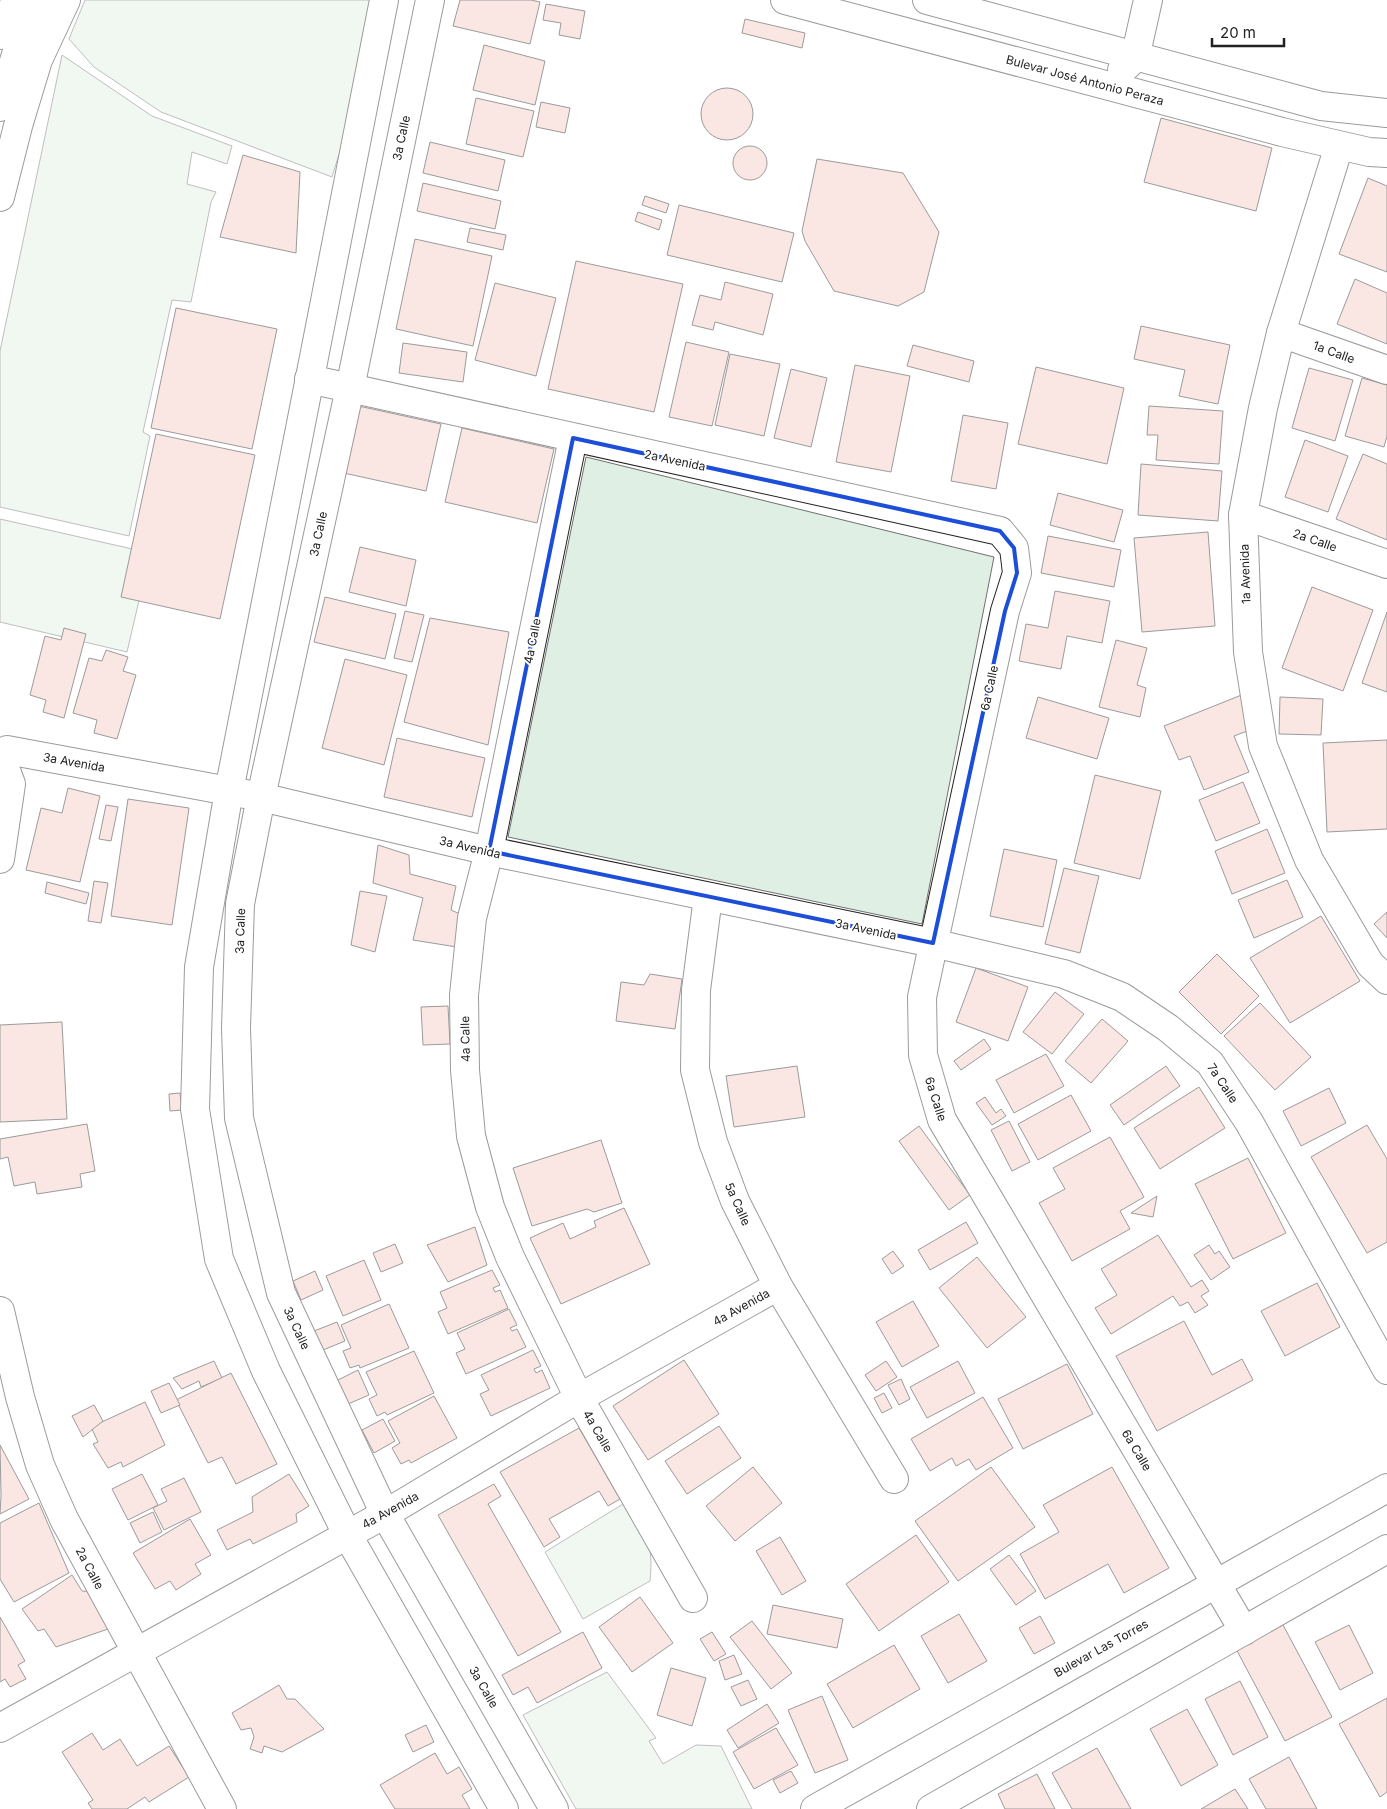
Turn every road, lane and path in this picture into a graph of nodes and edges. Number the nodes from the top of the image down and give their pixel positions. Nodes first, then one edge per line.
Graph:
1 (16, 0) edge
2 (39, 0) edge
3 (66, 0) edge
4 (384, 0) edge
5 (430, 0) edge
6 (785, 0) edge
7 (927, 0) edge
8 (1148, 0) edge
9 (0, 35) edge
10 (1138, 45) junction
11 (992, 55) junction
12 (0, 107) edge
13 (1387, 113) edge
14 (1339, 146) junction
15 (1387, 153) edge
16 (0, 197) edge
17 (1281, 333) junction
18 (1387, 370) edge
19 (309, 379) junction
20 (350, 388) junction
21 (573, 438) junction
22 (1244, 515) junction
23 (1000, 531) joint
24 (1387, 564) edge
25 (3, 759) edge
26 (229, 790) junction
27 (261, 797) junction
28 (489, 851) junction
29 (0, 859) edge
30 (708, 897) junction
31 (933, 943) junction
32 (1387, 980) edge
33 (778, 1286) junction
34 (0, 1311) edge
35 (1387, 1370) edge
36 (579, 1398) junction
37 (894, 1478) dead end
38 (1387, 1488) edge
39 (385, 1514) junction
40 (347, 1534) junction
41 (1387, 1549) edge
42 (1216, 1584) junction
43 (693, 1598) dead end
44 (1244, 1631) junction
45 (136, 1654) junction
46 (0, 1728) edge
47 (222, 1809) edge
48 (504, 1809) edge
49 (554, 1809) edge
50 (816, 1809) edge
51 (931, 1809) edge

1 - 9 street
2 - 12 street
3 - 16 street
4 - 19 street
5 - 20 street, 3a Calle
6 - 11 street, Bulevar José Antonio Peraza
7 - 10 street
8 - 10 street
10 - 11 street
10 - 13 street
11 - 14 street, Bulevar José Antonio Peraza
14 - 15 street, Bulevar José Antonio Peraza
14 - 17 street, 1a Avenida
17 - 18 street, 1a Calle
17 - 22 street, 1a Avenida
19 - 20 street, 2a Avenida
19 - 26 street
20 - 21 street, 2a Avenida
20 - 27 street, 3a Calle
21 - 23 street, 2a Avenida
21 - 28 street, 4a Calle
22 - 24 street, 2a Calle
22 - 32 street, 1a Avenida
23 - 31 street, 6a Calle
25 - 26 street, 3a Avenida
25 - 29 street
26 - 27 street, 3a Avenida
26 - 40 street
27 - 28 street, 3a Avenida
27 - 39 street, 3a Calle
28 - 30 street, 3a Avenida
28 - 36 street, 4a Calle
30 - 31 street, 3a Avenida
30 - 33 street, 5a Calle
31 - 35 street, 7a Calle
31 - 42 street, 6a Calle
33 - 36 street, 4a Avenida
33 - 37 street, 5a Calle
34 - 45 street, 2a Calle
36 - 39 street, 4a Avenida
36 - 43 street, 4a Calle
38 - 42 street, Bulevar Las Torres
39 - 40 street, 4a Avenida
39 - 49 street, 3a Calle
40 - 45 street, 4a Avenida
40 - 48 street
41 - 44 street
42 - 44 street, 6a Calle
42 - 50 street, Bulevar Las Torres
44 - 51 street
45 - 46 street, 4a Avenida
45 - 47 street, 2a Calle

